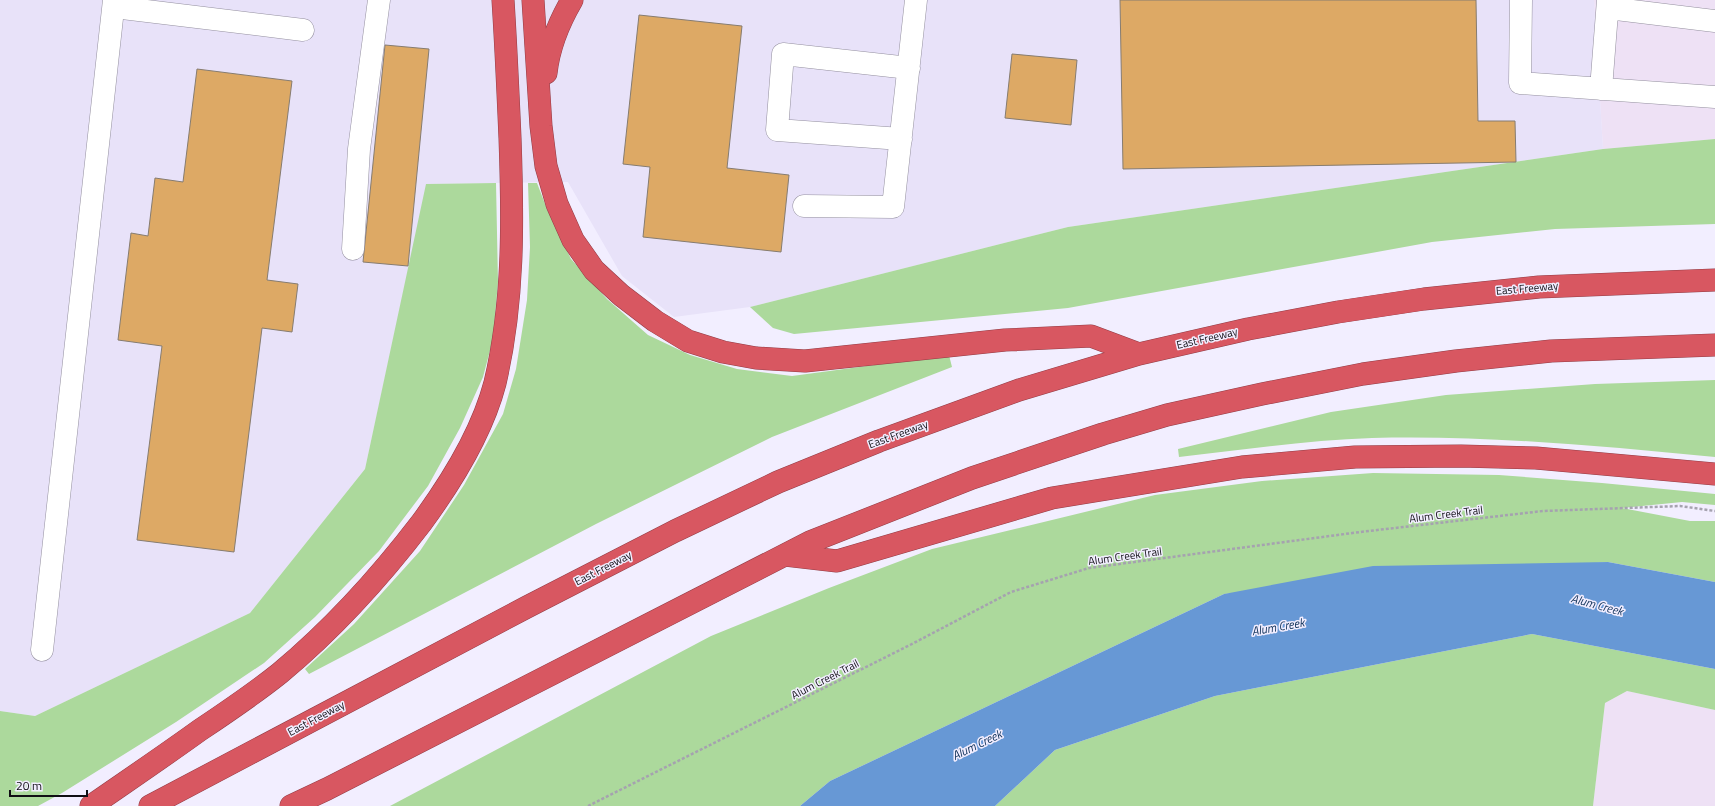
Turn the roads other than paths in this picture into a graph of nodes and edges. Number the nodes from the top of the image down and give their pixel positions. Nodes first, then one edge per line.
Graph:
1 (379, 0) edge
2 (503, 0) edge
3 (533, 0) edge
4 (572, 0) edge
5 (916, 0) edge
6 (1521, 0) edge
7 (114, 3) edge
8 (1608, 4) edge
9 (1715, 21) edge
10 (303, 30) dead end
11 (908, 68) junction
12 (1601, 89) junction
13 (1715, 97) edge
14 (541, 126) junction
15 (900, 139) junction
16 (804, 206) dead end
17 (352, 249) dead end
18 (1715, 280) edge
19 (1715, 345) edge
20 (1139, 354) junction
21 (1715, 474) edge
22 (785, 555) junction
23 (42, 650) dead end
24 (91, 806) edge
25 (150, 806) edge
26 (290, 806) edge

1 - 17 lane
2 - 24 highway
3 - 14 highway
4 - 14 highway
5 - 11 lane
6 - 12 lane
7 - 10 lane
7 - 23 lane
8 - 9 lane
8 - 12 lane
11 - 15 lane
11 - 15 lane
12 - 13 lane
14 - 20 highway
15 - 16 lane
18 - 20 highway, East Freeway
19 - 22 highway
20 - 25 highway, East Freeway
21 - 22 highway
22 - 26 highway

